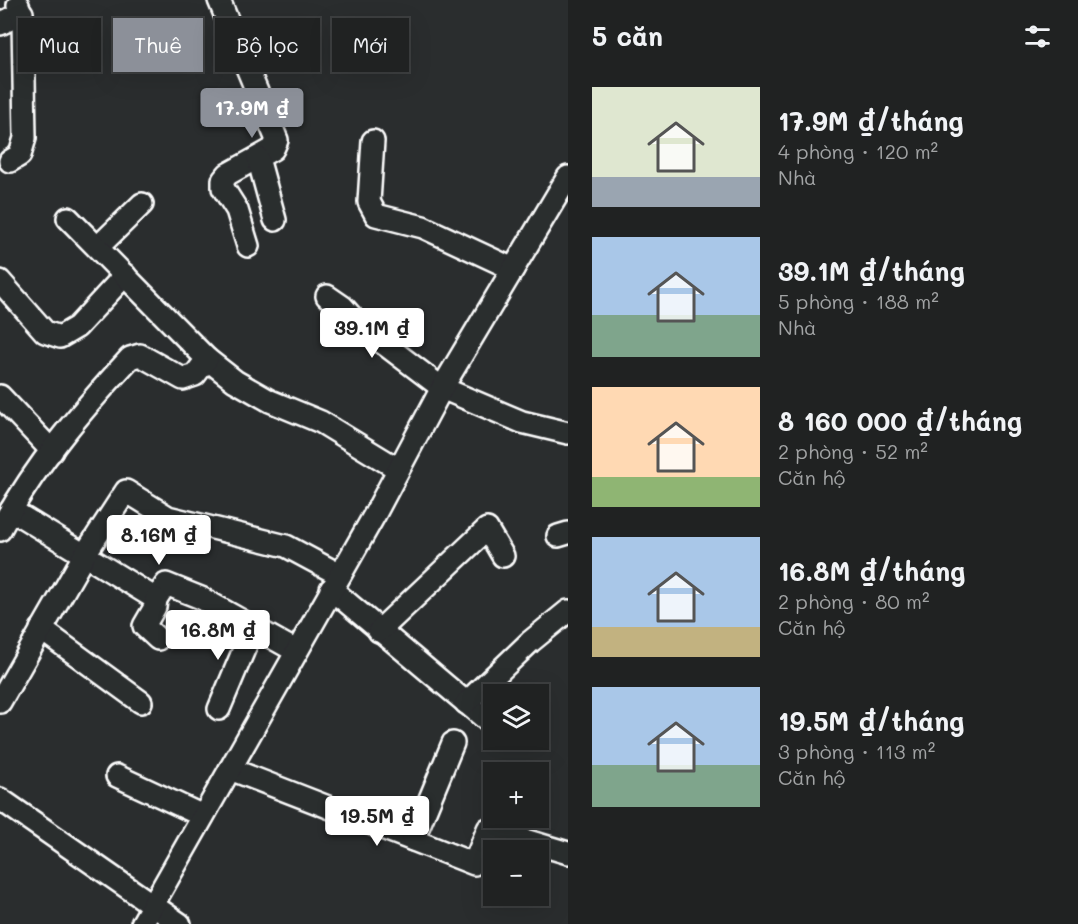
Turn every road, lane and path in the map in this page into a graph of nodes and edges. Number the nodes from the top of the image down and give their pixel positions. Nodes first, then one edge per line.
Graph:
1 (219, 0) edge
2 (20, 4) edge
3 (0, 24) edge
4 (373, 141) dead end
5 (258, 158) junction
6 (10, 161) dead end
7 (568, 177) edge
8 (142, 204) dead end
9 (68, 218) dead end
10 (275, 220) dead end
11 (248, 246) dead end
12 (98, 248) junction
13 (513, 269) junction
14 (125, 275) junction
15 (0, 281) edge
16 (327, 296) dead end
17 (207, 358) junction
18 (442, 388) junction
19 (0, 396) edge
20 (568, 433) edge
21 (52, 451) junction
22 (398, 469) junction
23 (11, 510) junction
24 (0, 530) edge
25 (85, 554) junction
26 (503, 556) dead end
27 (335, 582) junction
28 (156, 599) junction
29 (568, 612) edge
30 (253, 628) junction
31 (41, 629) junction
32 (379, 631) junction
33 (158, 639) dead end
34 (296, 651) junction
35 (0, 702) edge
36 (141, 702) dead end
37 (466, 703) junction
38 (219, 709) dead end
39 (483, 717) edge
40 (453, 743) dead end
41 (230, 769) junction
42 (117, 776) dead end
43 (0, 799) edge
44 (203, 816) junction
45 (413, 840) junction
46 (568, 854) edge
47 (147, 915) edge
48 (180, 924) edge

1 - 5 street
2 - 3 street
2 - 6 street
4 - 13 street
5 - 10 street
5 - 11 street
7 - 13 street
8 - 12 street
9 - 12 street
12 - 14 street
13 - 18 street
14 - 15 street
14 - 17 street
16 - 18 street
17 - 21 street
17 - 22 street
18 - 20 street
18 - 22 street
19 - 21 street
21 - 23 street
22 - 27 street
23 - 24 street
23 - 25 street
25 - 27 street
25 - 28 street
25 - 31 street
26 - 32 street
27 - 32 street
27 - 34 street
28 - 30 street
28 - 33 street
29 - 37 street
30 - 34 street
30 - 38 street
31 - 35 street
31 - 36 street
32 - 37 street
34 - 41 street
37 - 39 street
40 - 45 street
41 - 44 street
41 - 45 street
42 - 44 street
43 - 47 street
44 - 47 street
45 - 46 street
47 - 48 street

